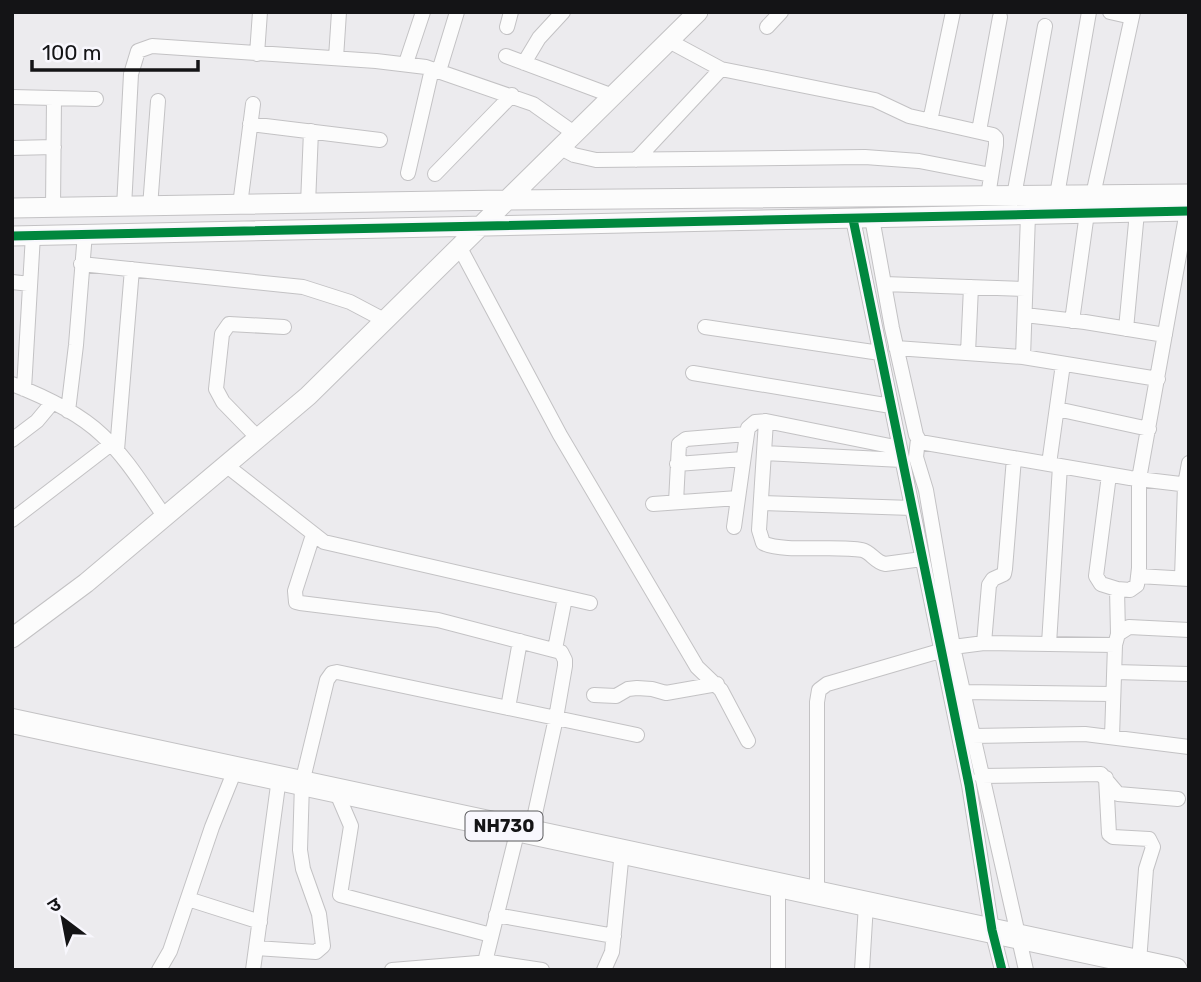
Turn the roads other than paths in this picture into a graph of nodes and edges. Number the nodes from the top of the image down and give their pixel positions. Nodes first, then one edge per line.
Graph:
1 (260, 12) edge
2 (340, 12) edge
3 (424, 12) edge
4 (457, 12) edge
5 (512, 12) edge
6 (563, 12) edge
7 (781, 12) edge
8 (953, 12) edge
9 (1090, 12) edge
10 (1111, 12) edge
11 (694, 14) edge
12 (1133, 15) edge
13 (1000, 17) dead end
14 (1045, 26) dead end
15 (507, 27) dead end
16 (767, 27) dead end
17 (669, 41) junction
18 (257, 54) junction
19 (506, 56) dead end
20 (336, 58) junction
21 (407, 63) junction
22 (524, 63) junction
23 (722, 69) junction
24 (436, 70) junction
25 (512, 95) junction
26 (613, 96) junction
27 (12, 97) edge
28 (54, 98) junction
29 (96, 99) dead end
30 (158, 101) dead end
31 (253, 104) dead end
32 (930, 121) junction
33 (250, 124) junction
34 (311, 131) junction
35 (979, 131) junction
36 (574, 133) junction
37 (380, 140) dead end
38 (54, 147) junction
39 (559, 147) junction
40 (12, 148) edge
41 (636, 160) junction
42 (408, 173) dead end
43 (435, 174) dead end
44 (991, 175) junction
45 (1057, 195) junction
46 (988, 196) junction
47 (1014, 196) junction
48 (307, 204) junction
49 (502, 204) junction
50 (1090, 204) junction
51 (240, 205) junction
52 (1188, 205) edge
53 (124, 207) junction
54 (150, 207) junction
55 (12, 208) edge
56 (52, 208) junction
57 (1137, 212) junction
58 (1028, 215) junction
59 (862, 218) junction
60 (482, 225) junction
61 (85, 233) junction
62 (33, 235) junction
63 (12, 236) edge
64 (460, 248) junction
65 (81, 264) junction
66 (132, 269) junction
67 (12, 282) edge
68 (30, 284) junction
69 (884, 284) junction
70 (971, 287) junction
71 (1025, 289) junction
72 (1024, 315) junction
73 (386, 321) junction
74 (1072, 321) junction
75 (284, 327) dead end
76 (705, 327) dead end
77 (1126, 329) junction
78 (1165, 335) junction
79 (896, 348) junction
80 (880, 353) junction
81 (968, 353) junction
82 (1023, 357) junction
83 (1063, 363) junction
84 (693, 373) dead end
85 (1157, 379) junction
86 (18, 387) edge
87 (52, 403) junction
88 (891, 406) junction
89 (1057, 409) junction
90 (68, 411) junction
91 (766, 421) junction
92 (1149, 429) junction
93 (747, 435) junction
94 (258, 439) junction
95 (918, 439) junction
96 (12, 440) edge
97 (114, 447) junction
98 (764, 453) junction
99 (901, 454) junction
100 (1014, 458) junction
101 (743, 459) junction
102 (1189, 463) edge
103 (677, 464) junction
104 (1054, 465) junction
105 (226, 466) junction
106 (1109, 475) junction
107 (1139, 480) junction
108 (1187, 485) edge
109 (738, 498) junction
110 (676, 502) junction
111 (761, 503) junction
112 (653, 504) dead end
113 (912, 508) junction
114 (165, 517) junction
115 (12, 520) edge
116 (734, 527) dead end
117 (313, 535) junction
118 (922, 559) junction
119 (1138, 576) junction
120 (1186, 578) edge
121 (1117, 589) junction
122 (565, 597) junction
123 (590, 603) dead end
124 (1189, 630) edge
125 (12, 638) edge
126 (1117, 639) junction
127 (520, 641) junction
128 (984, 643) junction
129 (1049, 644) junction
130 (555, 649) junction
131 (947, 649) junction
132 (1115, 671) junction
133 (1189, 674) edge
134 (717, 684) junction
135 (962, 692) junction
136 (1113, 694) junction
137 (594, 695) dead end
138 (508, 708) junction
139 (556, 719) junction
140 (12, 721) edge
141 (637, 735) dead end
142 (972, 736) junction
143 (1112, 737) junction
144 (748, 741) dead end
145 (1189, 747) edge
146 (235, 770) junction
147 (981, 776) junction
148 (1106, 778) junction
149 (291, 781) junction
150 (336, 791) junction
151 (1178, 799) dead end
152 (525, 830) junction
153 (622, 852) junction
154 (778, 885) junction
155 (817, 895) junction
156 (188, 899) junction
157 (866, 904) junction
158 (496, 915) junction
159 (260, 922) junction
160 (1005, 933) junction
161 (491, 935) junction
162 (614, 936) junction
163 (256, 948) junction
164 (485, 962) junction
165 (1139, 962) junction
166 (420, 968) edge
167 (159, 970) edge
168 (253, 970) edge
169 (393, 970) edge
170 (542, 970) edge
171 (604, 970) edge
172 (778, 970) edge
173 (862, 970) edge
174 (1002, 970) edge
175 (1026, 970) edge
176 (1175, 970) edge

1 - 18 street
2 - 20 street
3 - 21 street
4 - 24 street
5 - 15 street
6 - 22 street
7 - 16 street
8 - 32 street
9 - 45 street
10 - 12 street
11 - 17 street
12 - 50 street
13 - 35 street
14 - 47 street
17 - 23 street
17 - 26 street
18 - 20 street
18 - 53 street
19 - 22 street
20 - 21 street
21 - 24 street
22 - 26 street
23 - 32 street
23 - 41 street
24 - 25 street
24 - 42 street
25 - 36 street
25 - 43 street
26 - 36 street
27 - 28 street
28 - 29 street
28 - 38 street
30 - 54 street
31 - 33 street
32 - 35 street
33 - 34 street
33 - 51 street
34 - 37 street
34 - 48 street
35 - 44 street
36 - 39 street
38 - 40 street
38 - 56 street
39 - 41 street
39 - 49 street
41 - 44 street
44 - 46 street
45 - 47 street
45 - 50 street
46 - 47 street
46 - 49 street
48 - 49 street
48 - 51 street
49 - 60 street
50 - 52 street
50 - 57 street
50 - 58 street
50 - 74 street
51 - 54 street
52 - 57 street
52 - 78 street
53 - 54 street
53 - 56 street
55 - 56 street
57 - 77 street
58 - 59 street
58 - 71 street
59 - 60 street
59 - 69 street
59 - 80 street
60 - 61 street
60 - 64 street
61 - 62 street
61 - 65 street
62 - 63 street
62 - 68 street
64 - 73 street
64 - 134 street
65 - 66 street
65 - 90 street
66 - 73 street
66 - 97 street
67 - 68 street
68 - 86 street
69 - 70 street
69 - 79 street
70 - 71 street
70 - 81 street
71 - 72 street
72 - 74 street
72 - 82 street
73 - 94 street
74 - 77 street
75 - 94 street
76 - 80 street
77 - 78 street
78 - 85 street
79 - 81 street
79 - 95 street
80 - 88 street
81 - 82 street
82 - 83 street
83 - 85 street
83 - 89 street
84 - 88 street
85 - 92 street
86 - 87 street
87 - 90 street
87 - 96 street
88 - 99 street
89 - 92 street
89 - 104 street
90 - 97 street
91 - 93 street
91 - 98 street
91 - 99 street
92 - 107 street
93 - 101 street
93 - 103 street
94 - 105 street
95 - 100 street
95 - 131 street
97 - 114 street
97 - 115 street
98 - 99 street
98 - 111 street
99 - 113 street
100 - 104 street
100 - 128 street
101 - 103 street
101 - 109 street
102 - 108 street
103 - 110 street
104 - 106 street
104 - 129 street
105 - 114 street
105 - 117 street
106 - 107 street
106 - 121 street
107 - 108 street
107 - 119 street
108 - 120 street
109 - 110 street
109 - 116 street
110 - 112 street
111 - 113 street
111 - 118 street
113 - 118 street
114 - 125 street
117 - 122 street
117 - 127 street
118 - 131 street
119 - 120 street
119 - 121 street
121 - 126 street
122 - 123 street
122 - 130 street
124 - 126 street
126 - 129 street
126 - 132 street
127 - 130 street
127 - 138 street
128 - 129 street
128 - 131 street
130 - 139 street
131 - 135 street
131 - 155 street
131 - 160 street
132 - 133 street
132 - 136 street
134 - 137 street
134 - 144 street
135 - 136 street
135 - 142 street
136 - 143 street
138 - 139 street
138 - 149 street
139 - 141 street
139 - 152 street
140 - 146 highway, NH730
142 - 143 street
142 - 147 street
143 - 145 street
146 - 149 highway, NH730
146 - 156 street
147 - 148 street
147 - 160 street
148 - 151 street
148 - 165 street
149 - 150 highway, NH730
149 - 159 street
149 - 163 street
150 - 152 highway, NH730
150 - 161 street
152 - 153 highway, NH730
152 - 158 street
153 - 154 highway, NH730
153 - 162 street
154 - 155 highway, NH730
154 - 172 street
155 - 157 highway, NH730
156 - 159 street
156 - 167 street
157 - 160 highway, NH730
157 - 173 street
158 - 161 street
158 - 162 street
159 - 163 street
160 - 165 highway, NH730
160 - 174 street
160 - 175 street
161 - 164 street
162 - 171 street
163 - 168 street
164 - 166 street
164 - 170 street
165 - 176 highway, NH730
166 - 169 street

